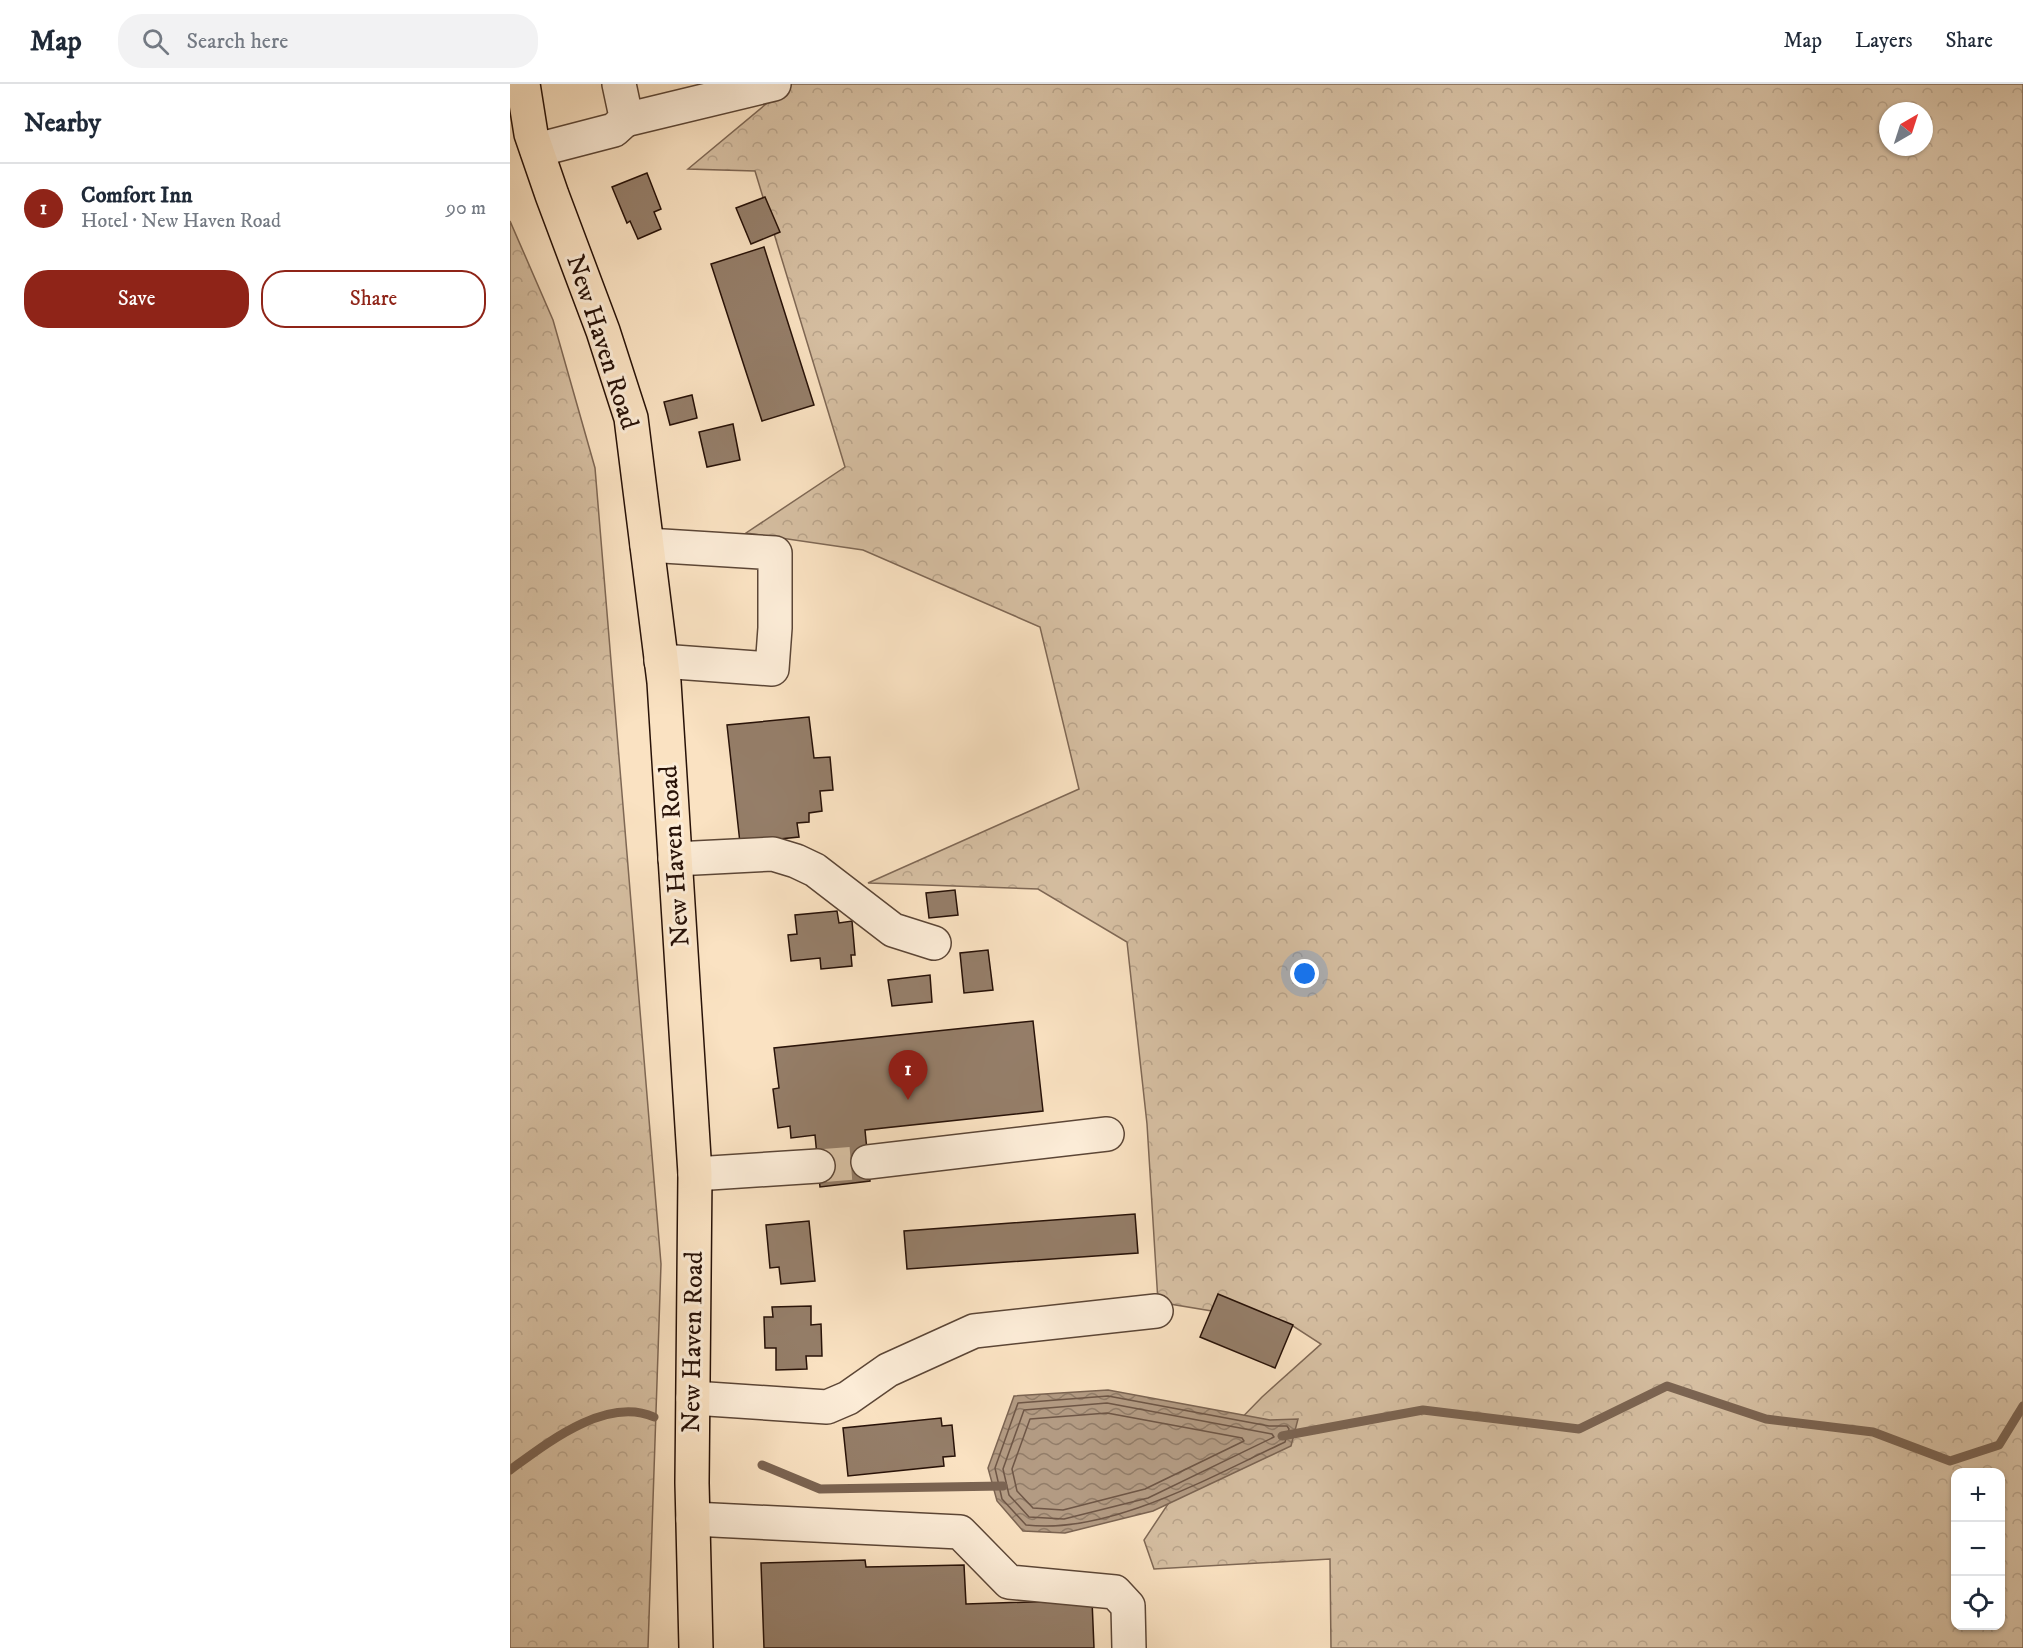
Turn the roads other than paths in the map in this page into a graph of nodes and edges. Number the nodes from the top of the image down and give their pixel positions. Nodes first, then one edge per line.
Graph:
1 (523, 84) edge
2 (619, 84) edge
3 (774, 84) edge
4 (713, 91) edge
5 (625, 120) junction
6 (537, 150) junction
7 (647, 545) junction
8 (661, 661) junction
9 (675, 859) junction
10 (934, 943) dead end
11 (1107, 1134) dead end
12 (868, 1162) tunnel mouth
13 (818, 1166) tunnel mouth
14 (695, 1174) junction
15 (1156, 1311) dead end
16 (693, 1398) junction
17 (693, 1519) junction
18 (696, 1648) edge
19 (1129, 1648) edge

1 - 6 main road, New Haven Road
2 - 5 lane
3 - 4 lane
4 - 5 lane
5 - 6 lane
6 - 7 main road, New Haven Road
7 - 8 main road, New Haven Road
7 - 8 lane
8 - 9 main road, New Haven Road
9 - 10 lane
9 - 14 main road, New Haven Road
11 - 12 lane
13 - 14 lane
14 - 16 main road, New Haven Road
15 - 16 lane
16 - 17 main road, New Haven Road
17 - 18 main road, New Haven Road
17 - 19 lane

